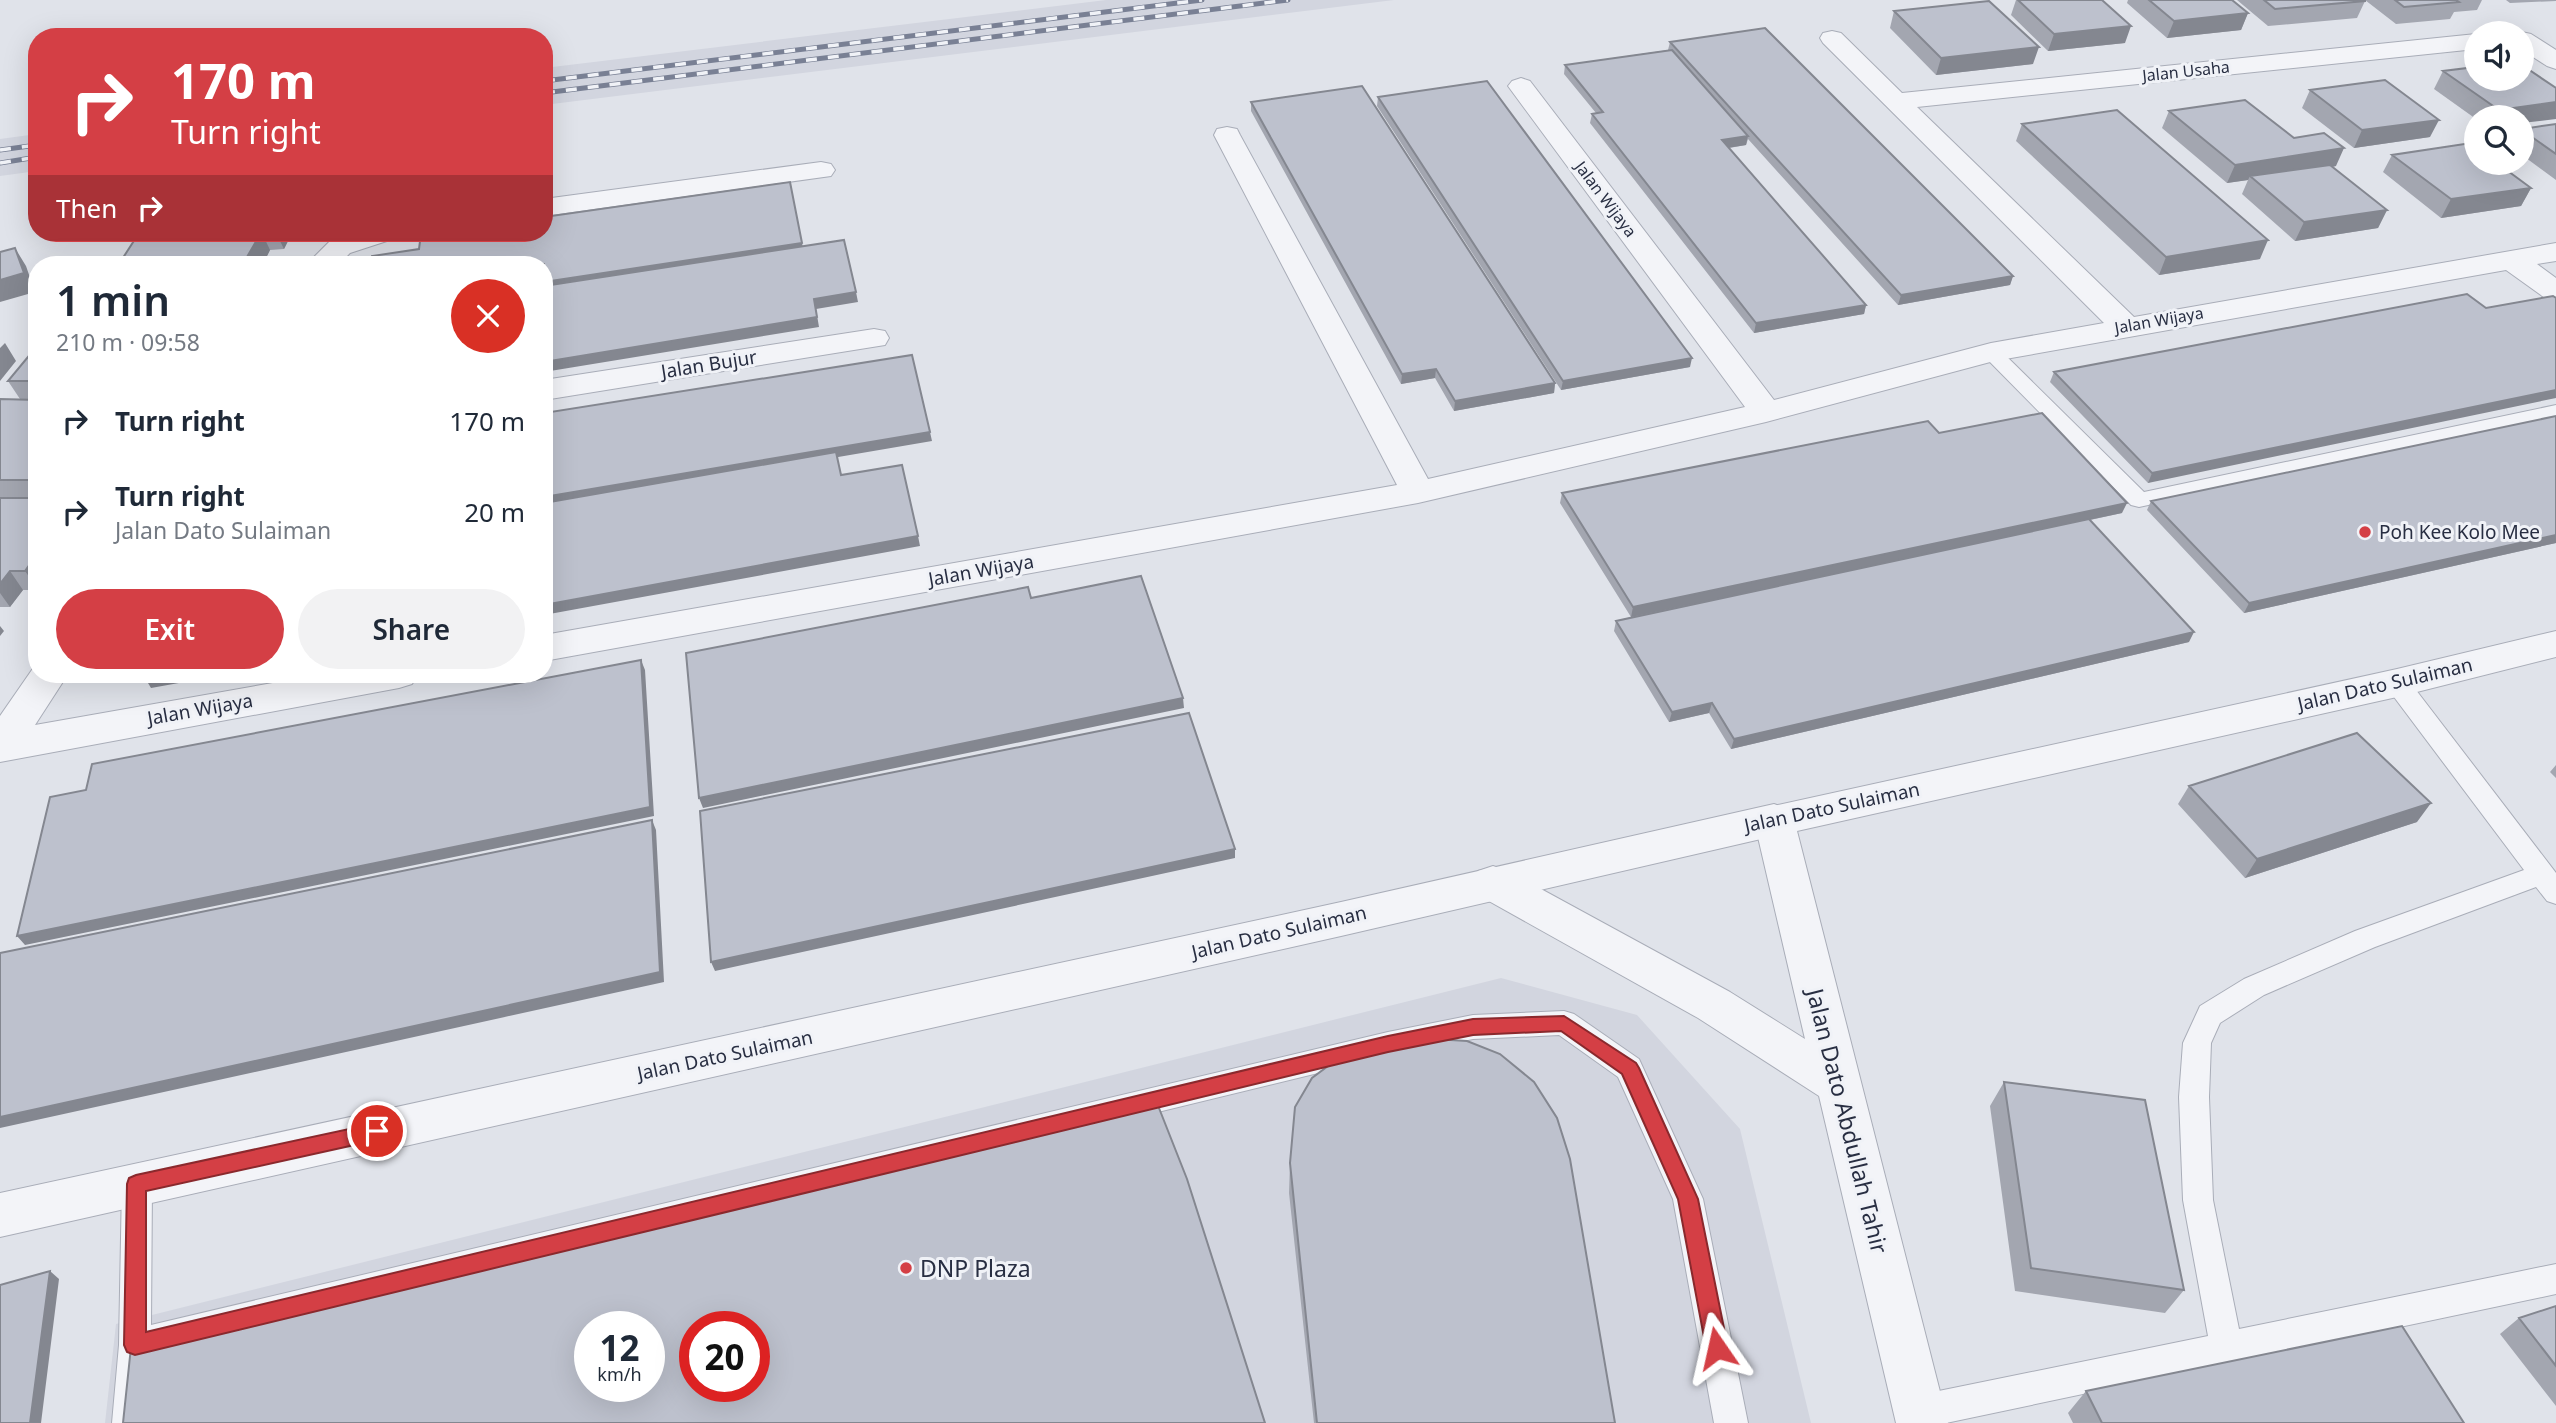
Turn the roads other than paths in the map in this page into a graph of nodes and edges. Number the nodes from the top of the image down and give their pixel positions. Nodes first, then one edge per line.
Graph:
1 (2556, 33) edge
2 (2534, 36) edge
3 (1832, 38) dead end
4 (2464, 42) edge
5 (2534, 46) edge
6 (2556, 61) edge
7 (1521, 86) dead end
8 (1897, 101) junction
9 (1227, 135) dead end
10 (821, 170) dead end
11 (553, 207) edge
12 (355, 242) edge
13 (2556, 252) edge
14 (330, 256) edge
15 (2512, 260) junction
16 (2556, 292) edge
17 (2125, 326) junction
18 (874, 338) dead end
19 (1991, 352) junction
20 (553, 389) edge
21 (2556, 411) edge
22 (1766, 412) junction
23 (1418, 492) junction
24 (2556, 644) edge
25 (553, 646) edge
26 (2397, 682) junction
27 (43, 683) edge
28 (349, 683) edge
29 (1, 746) edge
30 (1774, 820) junction
31 (1493, 883) junction
32 (2549, 883) edge
33 (1840, 1085) junction
34 (136, 1184) junction
35 (0, 1215) edge
36 (2556, 1279) edge
37 (135, 1345) junction
38 (2226, 1346) junction
39 (1921, 1418) edge
40 (129, 1423) edge
41 (1731, 1423) edge

1 - 2 street
3 - 8 street
4 - 8 street, Jalan Usaha
5 - 6 street
7 - 22 street, Jalan Wijaya
8 - 17 street
9 - 23 street
10 - 11 street
12 - 14 street
13 - 15 street, Jalan Wijaya
15 - 16 street
15 - 17 street, Jalan Wijaya
17 - 19 street, Jalan Wijaya
18 - 20 street, Jalan Bujur
19 - 21 lane
19 - 22 street, Jalan Wijaya
22 - 23 street, Jalan Wijaya
23 - 25 street, Jalan Wijaya
24 - 26 street, Jalan Dato Sulaiman
26 - 30 street, Jalan Dato Sulaiman
26 - 32 lane
27 - 29 street
28 - 29 street, Jalan Wijaya
30 - 31 street, Jalan Dato Sulaiman
30 - 33 street, Jalan Dato Abdullah Tahir
31 - 33 street
31 - 34 street, Jalan Dato Sulaiman
32 - 38 lane
33 - 39 street, Jalan Dato Abdullah Tahir
34 - 35 street, Jalan Dato Sulaiman
34 - 37 lane
36 - 38 lane
37 - 40 lane
37 - 41 lane
38 - 39 lane

